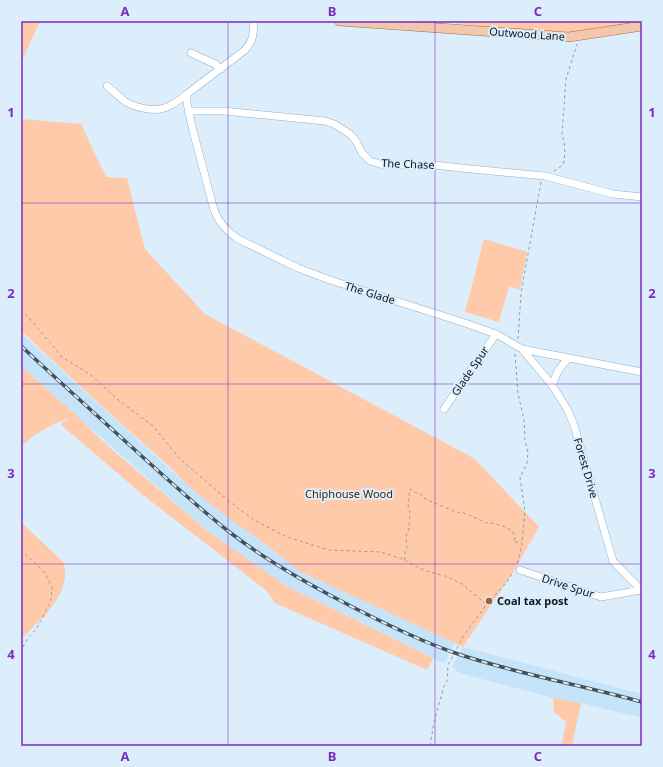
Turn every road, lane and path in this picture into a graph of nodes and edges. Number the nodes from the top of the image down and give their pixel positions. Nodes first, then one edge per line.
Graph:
1 (254, 21) edge
2 (339, 21) edge
3 (642, 26) edge
4 (580, 35) junction
5 (191, 53) dead end
6 (221, 69) junction
7 (107, 86) dead end
8 (187, 94) junction
9 (188, 111) junction
10 (545, 176) junction
11 (642, 197) edge
12 (21, 310) edge
13 (496, 334) junction
14 (519, 347) junction
15 (568, 358) junction
16 (642, 372) edge
17 (552, 385) junction
18 (444, 409) dead end
19 (522, 542) junction
20 (21, 550) edge
21 (405, 560) junction
22 (520, 570) dead end
23 (641, 590) edge
24 (487, 604) junction
25 (21, 650) edge
26 (430, 746) edge

1 - 6 street
2 - 4 main road, Outwood Lane
3 - 4 main road, Outwood Lane
4 - 10 path
5 - 6 street
6 - 8 street
7 - 8 street
8 - 9 street, The Glade
9 - 10 street, The Chase
9 - 13 street, The Glade
10 - 11 street, The Chase
10 - 14 path
12 - 21 path
13 - 14 street, The Glade
13 - 18 street, Glade Spur
14 - 15 street, The Glade
14 - 17 street, Forest Drive
14 - 19 path
15 - 16 street, The Glade
15 - 17 street
17 - 23 street, Forest Drive
19 - 21 path
19 - 24 path
20 - 25 path
21 - 24 path
22 - 23 street, Drive Spur
24 - 26 path

